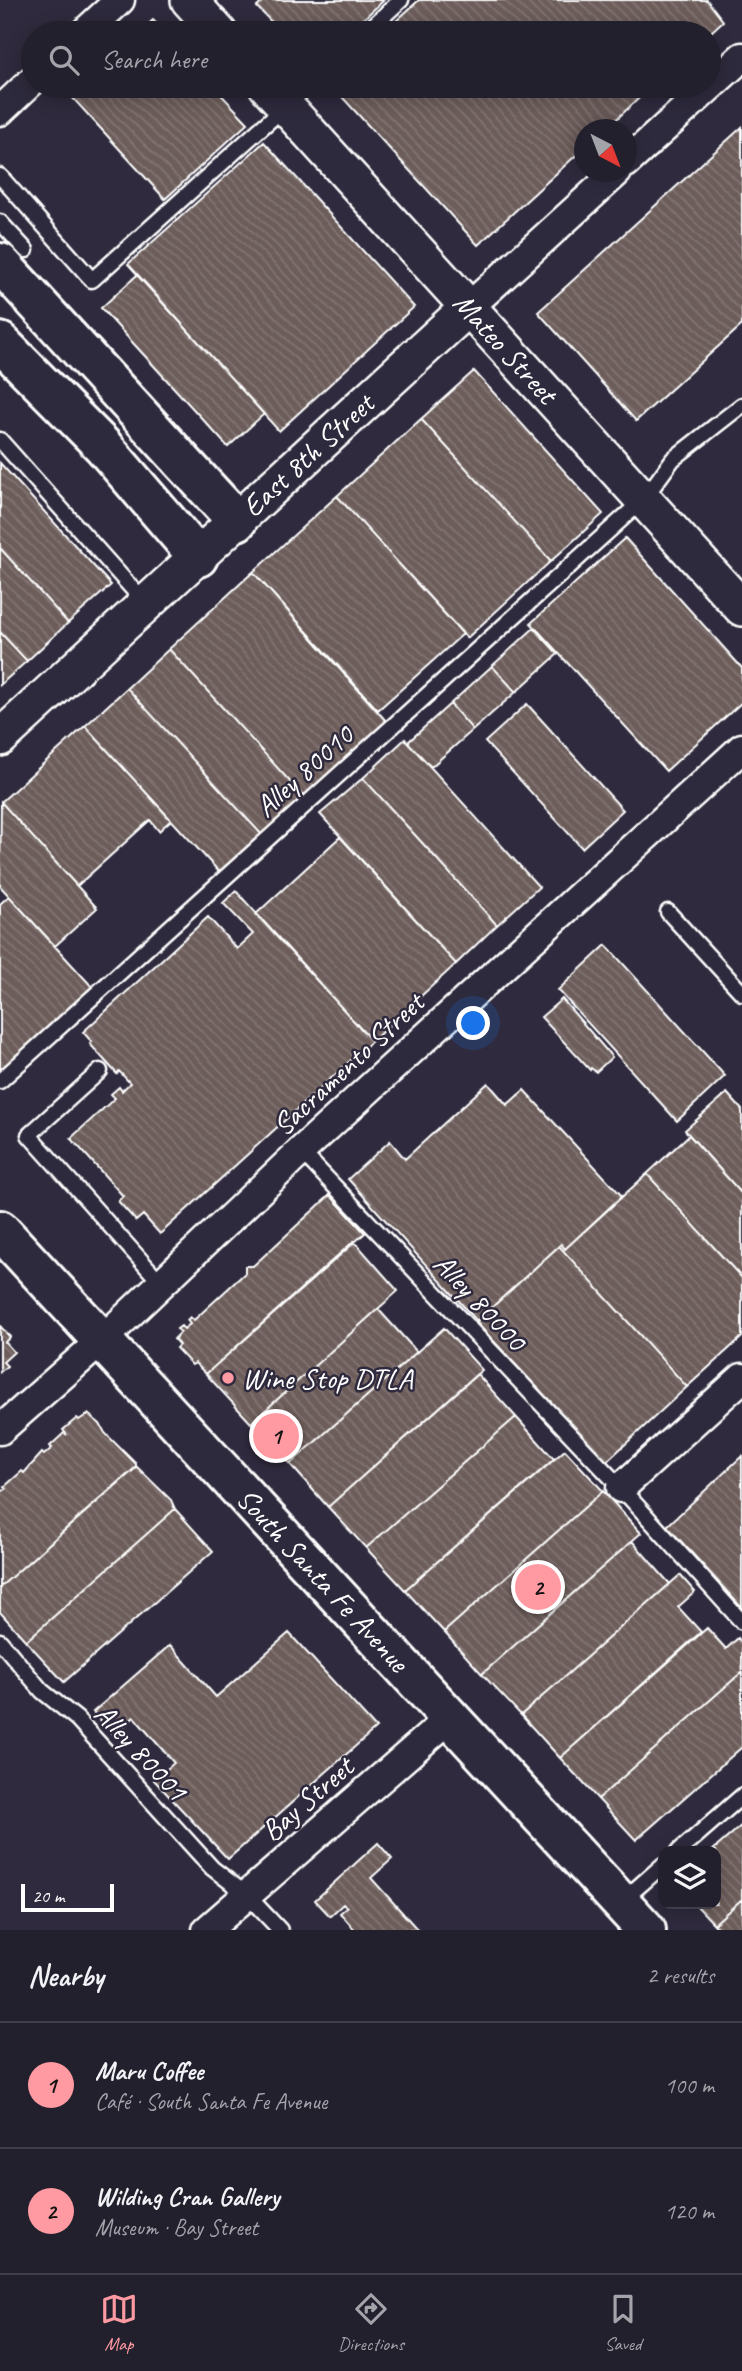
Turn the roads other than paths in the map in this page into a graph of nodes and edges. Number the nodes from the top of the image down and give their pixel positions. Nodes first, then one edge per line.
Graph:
1 (120, 0) edge
2 (189, 0) edge
3 (401, 0) edge
4 (97, 21) edge
5 (208, 21) edge
6 (378, 21) edge
7 (742, 57) edge
8 (721, 76) edge
9 (21, 91) edge
10 (282, 98) edge
11 (291, 98) edge
12 (697, 98) edge
13 (0, 111) edge
14 (637, 153) edge
15 (0, 176) edge
16 (606, 182) edge
17 (0, 222) edge
18 (13, 257) edge
19 (470, 307) junction
20 (0, 342) edge
21 (742, 405) edge
22 (0, 440) edge
23 (644, 499) junction
24 (237, 521) junction
25 (198, 557) junction
26 (146, 604) junction
27 (742, 608) edge
28 (0, 738) edge
29 (742, 748) edge
30 (668, 912) dead end
31 (742, 993) edge
32 (100, 1071) dead end
33 (0, 1081) edge
34 (301, 1151) junction
35 (0, 1230) edge
36 (162, 1284) junction
37 (101, 1341) junction
38 (742, 1378) edge
39 (0, 1430) edge
40 (621, 1488) junction
41 (742, 1622) edge
42 (0, 1641) edge
43 (450, 1718) junction
44 (742, 1796) edge
45 (685, 1846) edge
46 (658, 1874) edge
47 (247, 1895) junction
48 (633, 1916) edge
49 (207, 1930) edge
50 (279, 1930) edge

1 - 4 street
2 - 5 street
3 - 6 lane
7 - 8 street
9 - 13 street
10 - 15 lane
11 - 19 street, Mateo Street
12 - 14 street
16 - 19 street, East 8th Street
17 - 18 lane
18 - 24 main road
19 - 23 street, Mateo Street
19 - 24 street, East 8th Street
20 - 25 main road
21 - 23 lane, Alley 80010
22 - 26 lane
23 - 27 street, Mateo Street
23 - 33 lane, Alley 80010
24 - 25 street, East 8th Street
25 - 26 street, East 8th Street
26 - 28 street, East 8th Street
29 - 34 street, Sacramento Street
30 - 31 lane
32 - 36 lane
34 - 36 street, Sacramento Street
34 - 40 lane, Alley 80000
35 - 37 main road, South Santa Fe Avenue
36 - 37 street, Sacramento Street
37 - 39 street, Sacramento Street
37 - 43 main road, South Santa Fe Avenue
38 - 40 street
40 - 41 lane, Alley 80000
42 - 47 lane, Alley 80001
43 - 47 street, Bay Street
43 - 48 main road, South Santa Fe Avenue
44 - 45 lane
46 - 48 lane
47 - 49 street, Bay Street
47 - 50 lane, Alley 80001

